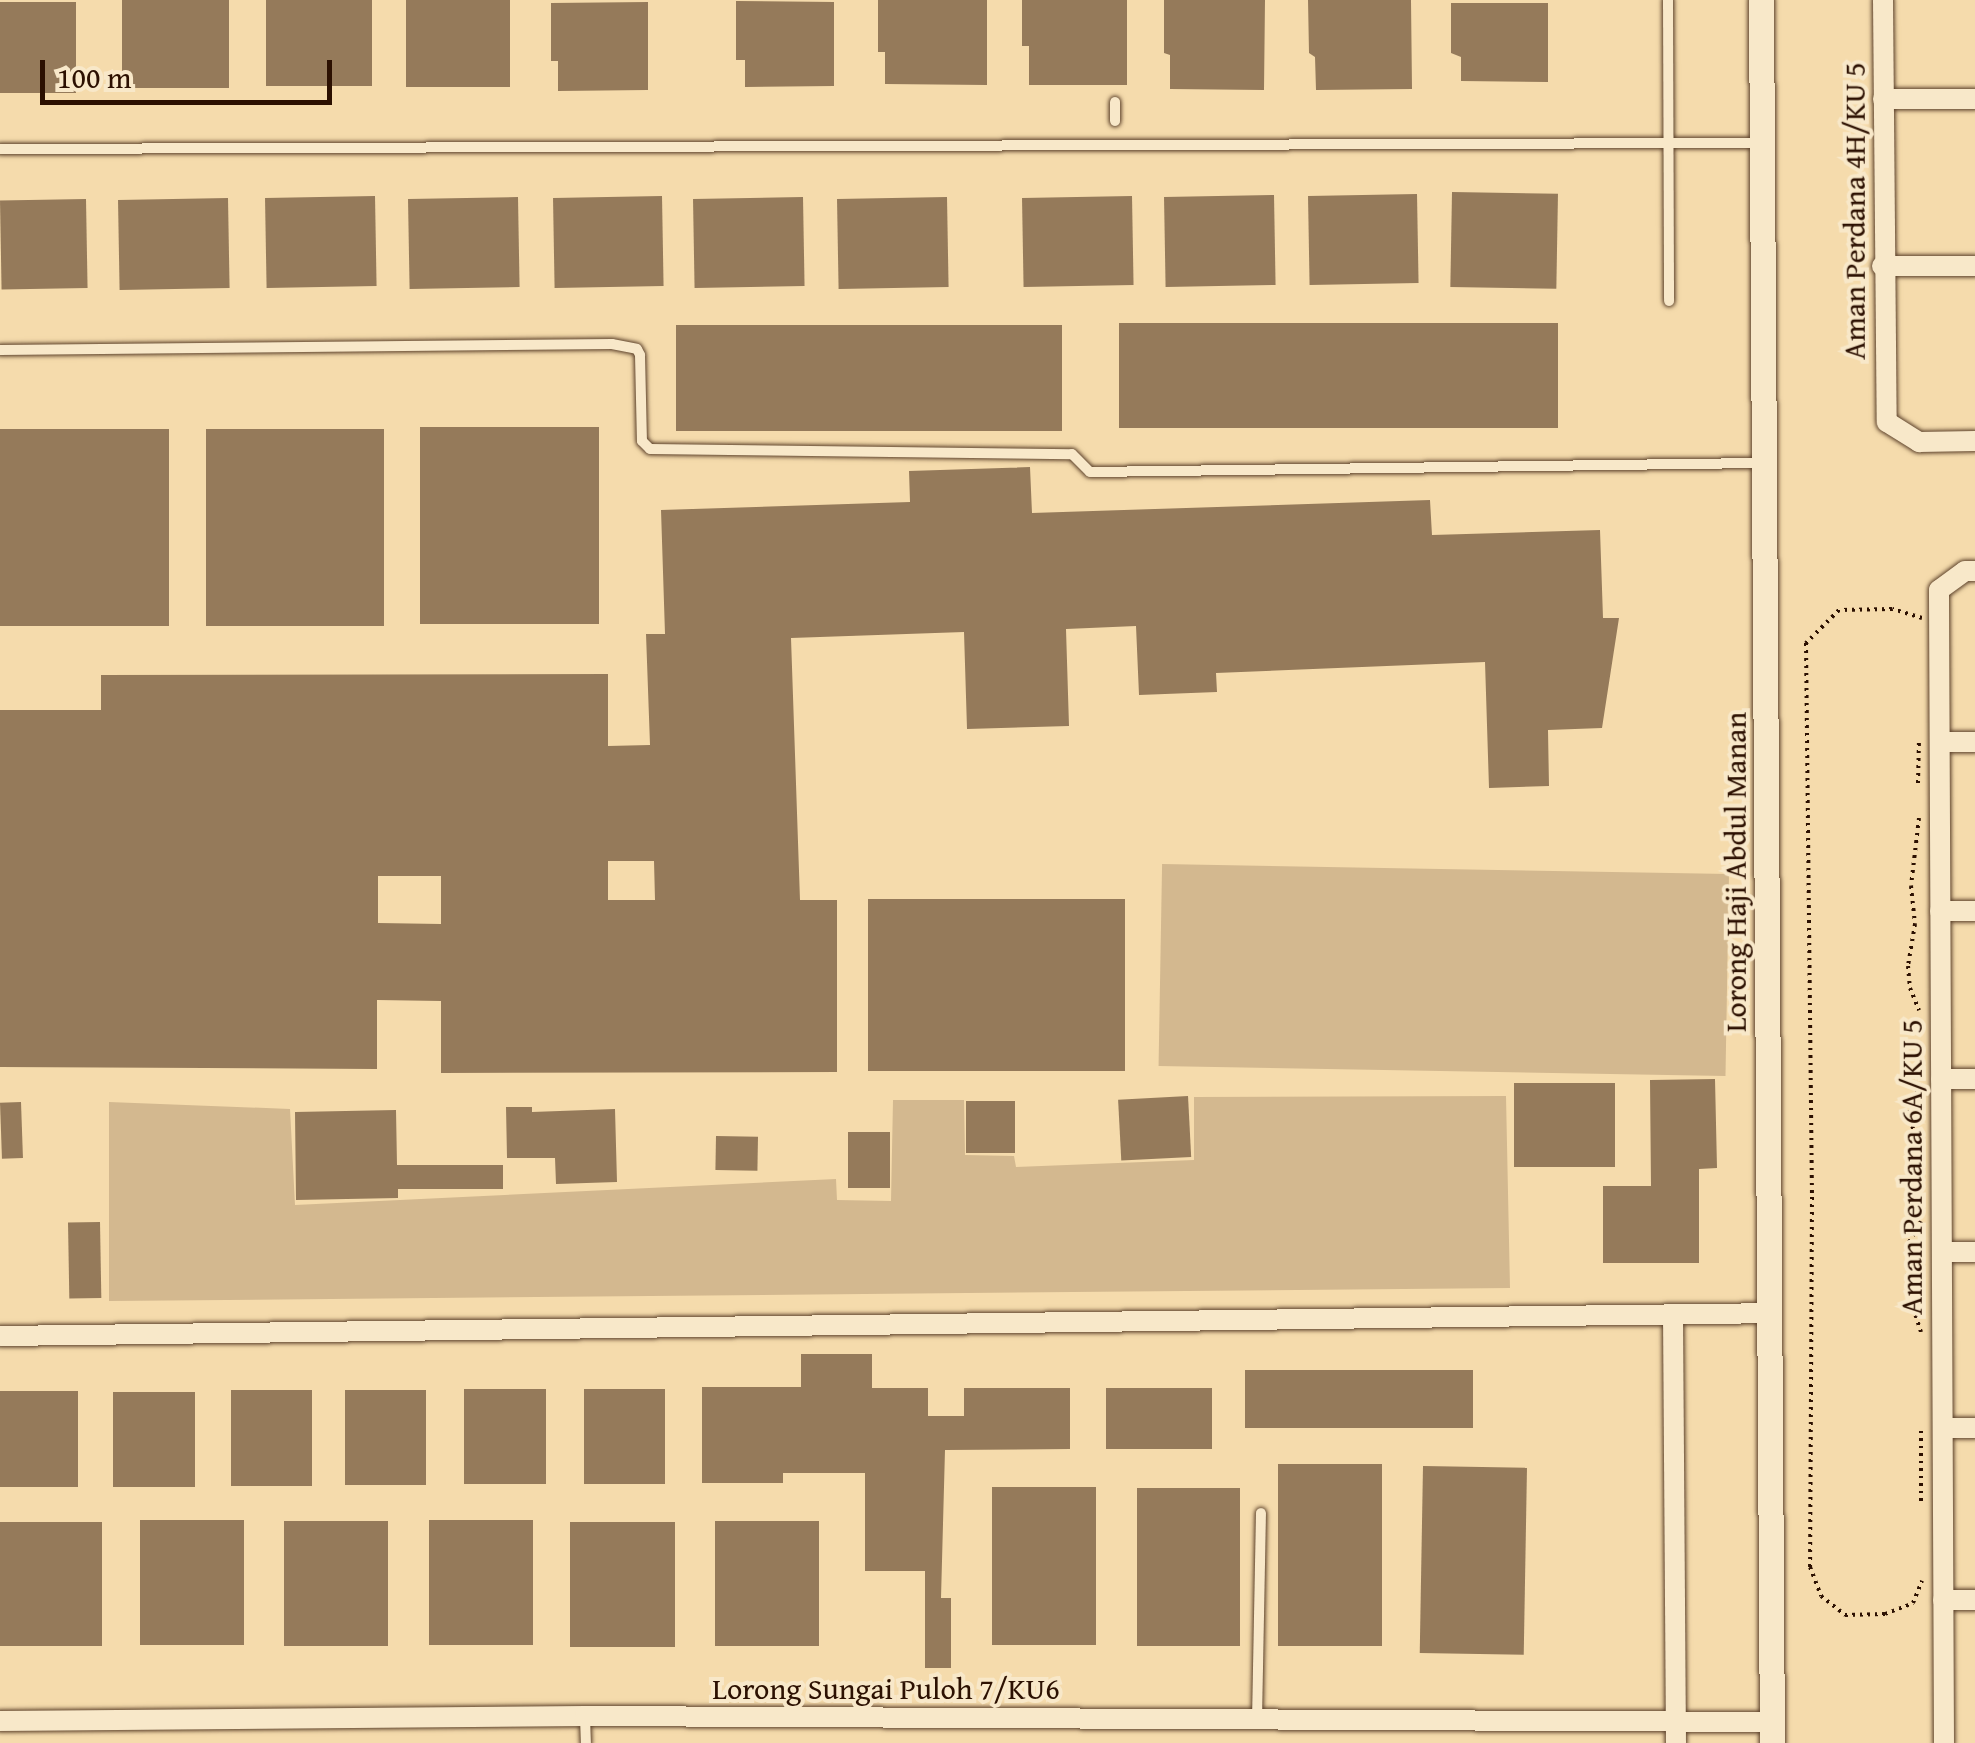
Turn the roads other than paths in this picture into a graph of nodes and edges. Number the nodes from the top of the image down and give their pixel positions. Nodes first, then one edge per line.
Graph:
1 (1668, 0) edge
2 (1761, 0) edge
3 (1883, 0) edge
4 (1975, 99) edge
5 (1883, 100) junction
6 (1115, 102) dead end
7 (1115, 122) dead end
8 (1762, 143) junction
9 (1668, 144) junction
10 (0, 148) edge
11 (1882, 266) junction
12 (1975, 266) edge
13 (1670, 302) dead end
14 (0, 350) edge
15 (1975, 441) edge
16 (1764, 463) junction
17 (1975, 571) edge
18 (1940, 742) junction
19 (1975, 742) edge
20 (1940, 911) junction
21 (1975, 911) edge
22 (1933, 1073) junction
23 (1975, 1079) edge
24 (1942, 1252) junction
25 (1975, 1252) edge
26 (1769, 1313) junction
27 (1673, 1314) junction
28 (0, 1336) edge
29 (1943, 1428) junction
30 (1975, 1428) edge
31 (1260, 1513) dead end
32 (1944, 1600) junction
33 (1975, 1600) edge
34 (586, 1716) junction
35 (0, 1721) edge
36 (1257, 1721) junction
37 (1676, 1733) edge
38 (1772, 1733) edge
39 (586, 1743) edge
40 (1944, 1743) edge

1 - 9 lane
2 - 8 street, Lorong Haji Abdul Manan
3 - 5 street, Aman Perdana 4H/KU 5
4 - 5 street
5 - 11 street, Aman Perdana 4H/KU 5
6 - 7 lane
8 - 9 lane
8 - 16 street, Lorong Haji Abdul Manan
9 - 10 lane
9 - 13 lane
11 - 12 street
11 - 15 street, Aman Perdana 4H/KU 5
14 - 16 lane
16 - 26 street, Lorong Haji Abdul Manan
17 - 18 street, Aman Perdana 6A/KU 5
18 - 19 street
18 - 20 street, Aman Perdana 6A/KU 5
20 - 21 street
20 - 22 street, Aman Perdana 6A/KU 5
22 - 23 street
22 - 24 street, Aman Perdana 6A/KU 5
24 - 25 street
24 - 29 street, Aman Perdana 6A/KU 5
26 - 27 street
26 - 38 street, Lorong Haji Abdul Manan
27 - 28 street
27 - 37 street
29 - 30 street
29 - 32 street, Aman Perdana 6A/KU 5
31 - 36 lane
32 - 33 street
32 - 40 street, Aman Perdana 6A/KU 5
34 - 35 street, Lorong Sungai Puloh 7/KU6
34 - 36 street, Lorong Sungai Puloh 7/KU6
34 - 39 lane
36 - 37 street, Lorong Sungai Puloh 7/KU6
37 - 38 street, Lorong Sungai Puloh 7/KU6

